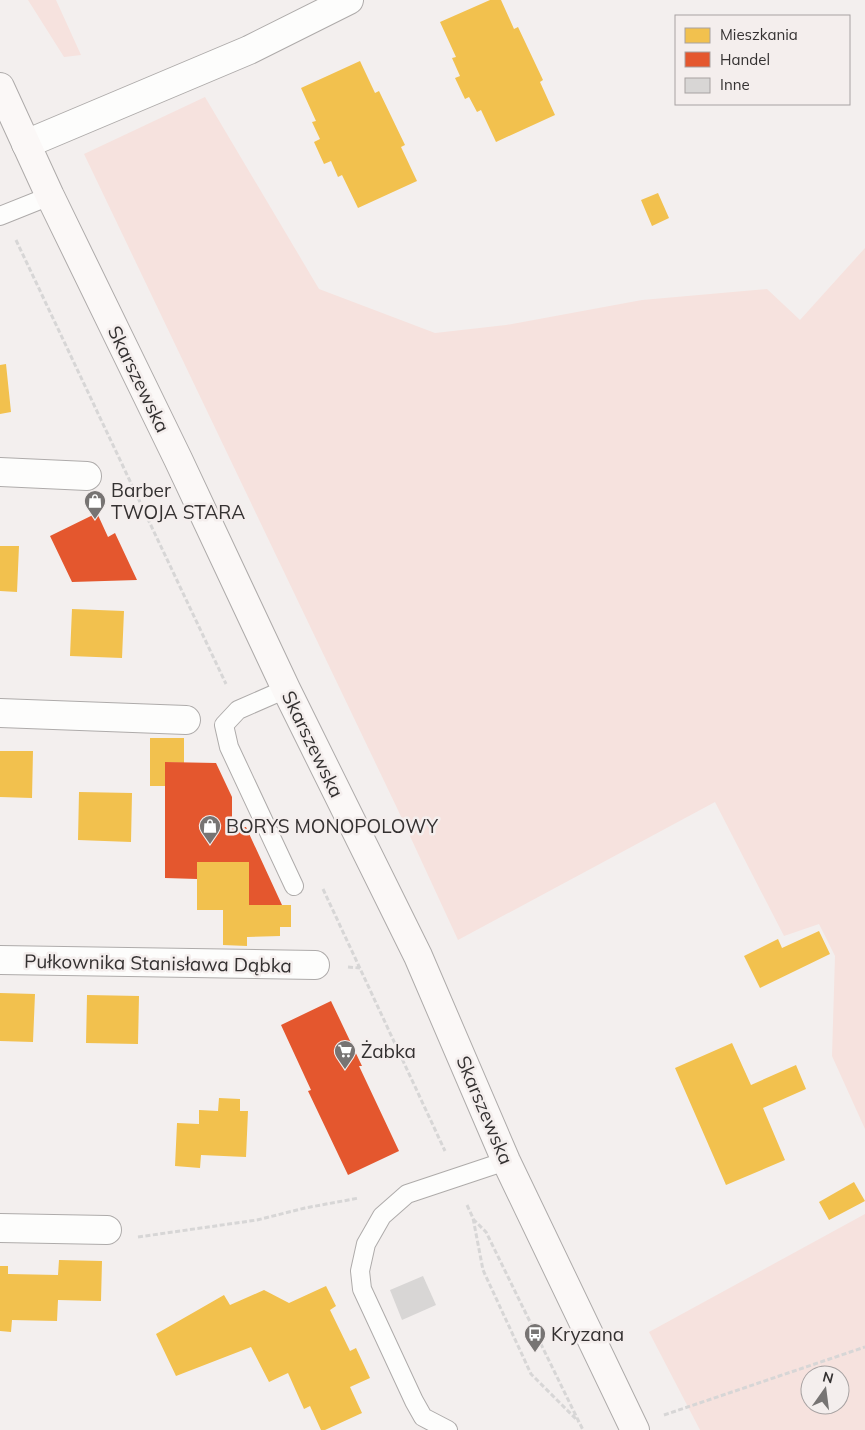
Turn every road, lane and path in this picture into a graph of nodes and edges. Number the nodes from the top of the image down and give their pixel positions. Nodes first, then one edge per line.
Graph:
1 (348, 0) edge
2 (0, 87) edge
3 (26, 144) junction
4 (50, 196) junction
5 (0, 216) edge
6 (0, 472) edge
7 (87, 476) dead end
8 (286, 689) junction
9 (0, 713) edge
10 (186, 720) dead end
11 (294, 886) dead end
12 (0, 960) edge
13 (315, 965) dead end
14 (506, 1161) junction
15 (360, 1198) dead end
16 (0, 1228) edge
17 (107, 1230) joint
18 (865, 1348) edge
19 (578, 1422) junction
20 (634, 1428) edge
21 (448, 1430) edge
22 (583, 1430) edge

1 - 3 street
2 - 3 main road, Skarszewska
3 - 4 main road, Skarszewska
4 - 5 lane
4 - 8 main road, Skarszewska
6 - 7 street
8 - 11 lane
8 - 14 main road, Skarszewska
9 - 10 street
12 - 13 street, Pułkownika Stanisława Dąbka
14 - 20 main road, Skarszewska
14 - 21 lane
15 - 17 path
16 - 17 street
18 - 20 path
19 - 19 path
19 - 22 path

